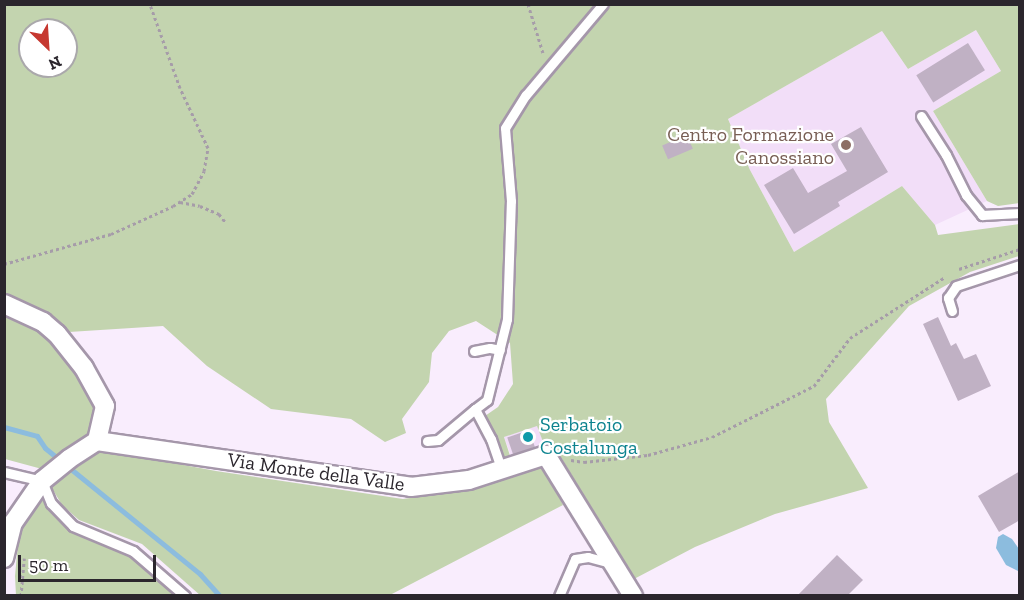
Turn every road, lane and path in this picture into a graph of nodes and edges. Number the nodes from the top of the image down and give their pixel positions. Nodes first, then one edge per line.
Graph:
1 (150, 4) edge
2 (528, 4) edge
3 (603, 4) edge
4 (547, 70) junction
5 (921, 116) dead end
6 (180, 202) junction
7 (1020, 213) edge
8 (226, 223) dead end
9 (1020, 249) edge
10 (4, 264) edge
11 (1020, 265) edge
12 (958, 270) dead end
13 (949, 275) dead end
14 (4, 304) edge
15 (952, 311) dead end
16 (501, 350) junction
17 (474, 351) dead end
18 (475, 409) junction
19 (97, 441) junction
20 (427, 441) dead end
21 (544, 452) junction
22 (501, 468) junction
23 (4, 472) edge
24 (42, 481) junction
25 (4, 558) edge
26 (611, 563) junction
27 (23, 575) dead end
28 (21, 596) edge
29 (184, 596) edge
30 (560, 596) edge
31 (633, 596) edge

1 - 6 path
2 - 4 path
3 - 4 lane
4 - 16 lane
5 - 7 lane
6 - 8 path
6 - 10 path
9 - 12 path
11 - 15 lane
13 - 21 path
14 - 19 street
16 - 17 lane
16 - 18 lane
18 - 20 lane
18 - 22 lane
19 - 22 street, Via Monte della Valle
19 - 24 street
21 - 22 street, Via Monte della Valle
21 - 26 street
23 - 24 lane
24 - 25 street
24 - 29 lane
26 - 30 lane
26 - 31 street
27 - 28 path

